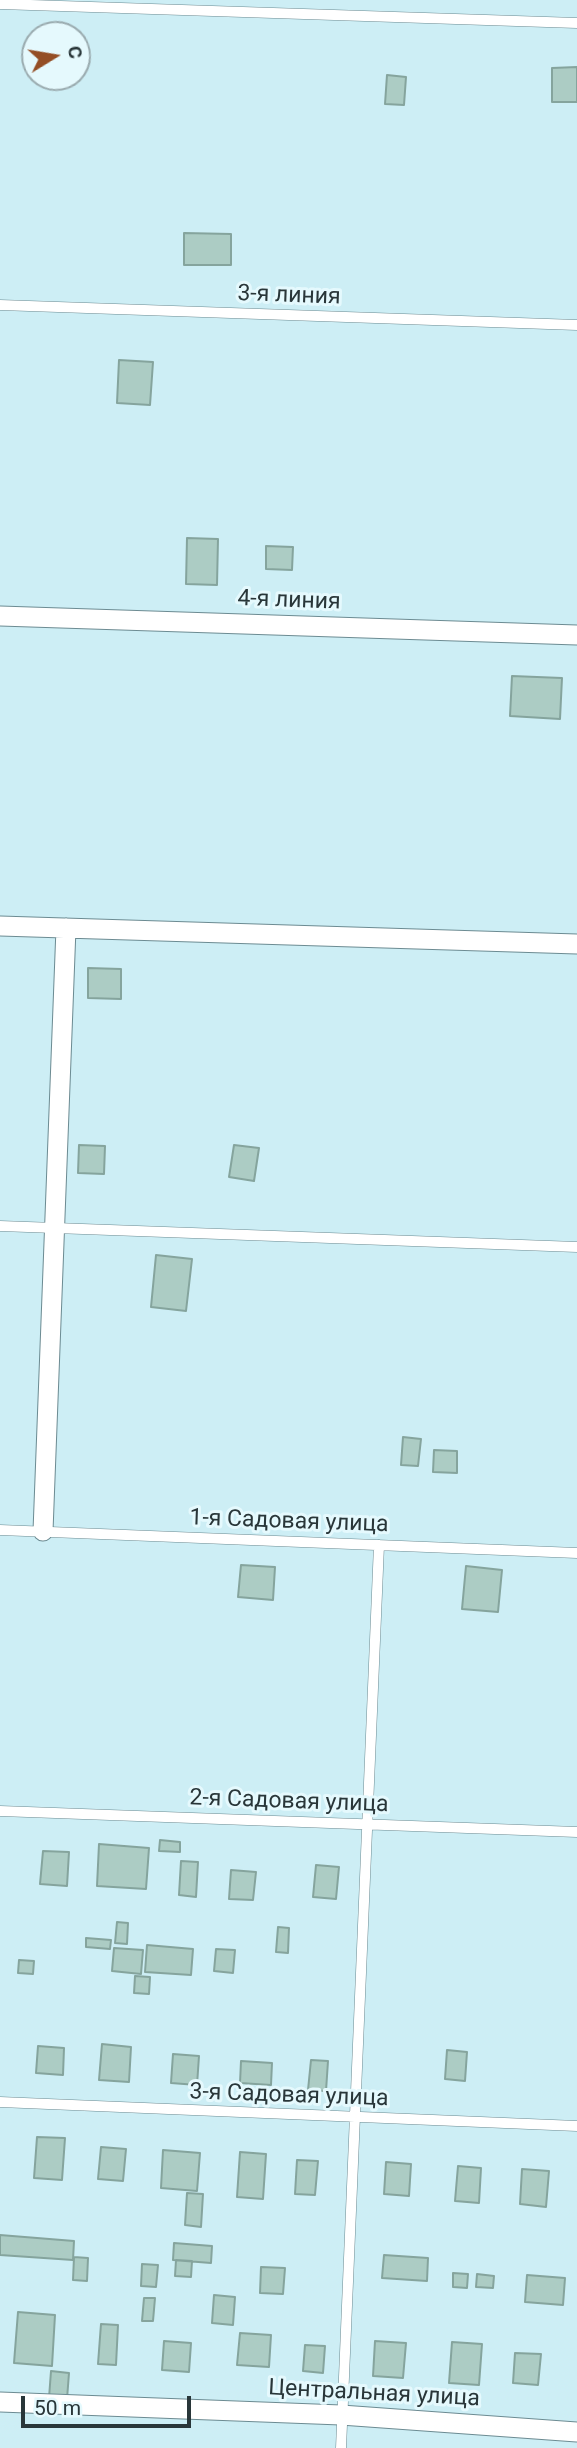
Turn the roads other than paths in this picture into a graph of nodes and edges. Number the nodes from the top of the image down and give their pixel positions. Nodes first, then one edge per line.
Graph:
1 (0, 4) edge
2 (577, 23) edge
3 (0, 305) edge
4 (577, 325) edge
5 (0, 616) edge
6 (577, 635) edge
7 (0, 926) edge
8 (66, 928) junction
9 (577, 944) edge
10 (0, 1226) edge
11 (56, 1229) junction
12 (577, 1247) edge
13 (0, 1530) edge
14 (43, 1531) junction
15 (379, 1545) junction
16 (577, 1553) edge
17 (0, 1811) edge
18 (367, 1823) junction
19 (577, 1832) edge
20 (0, 2102) edge
21 (354, 2118) junction
22 (577, 2126) edge
23 (0, 2402) edge
24 (341, 2415) junction
25 (577, 2432) edge
26 (341, 2448) edge

1 - 2 lane
3 - 4 lane, 3-я линия
5 - 6 street, 4-я линия
7 - 8 street
8 - 9 street
8 - 11 street
10 - 11 lane
11 - 12 lane
11 - 14 street
13 - 14 lane, 1-я Садовая улица
14 - 15 lane, 1-я Садовая улица
15 - 16 lane, 1-я Садовая улица
15 - 18 lane
17 - 18 lane, 2-я Садовая улица
18 - 19 lane, 2-я Садовая улица
18 - 21 lane
20 - 21 lane, 3-я Садовая улица
21 - 22 lane, 3-я Садовая улица
21 - 24 lane
23 - 24 street, Центральная улица
24 - 25 street, Центральная улица
24 - 26 lane

